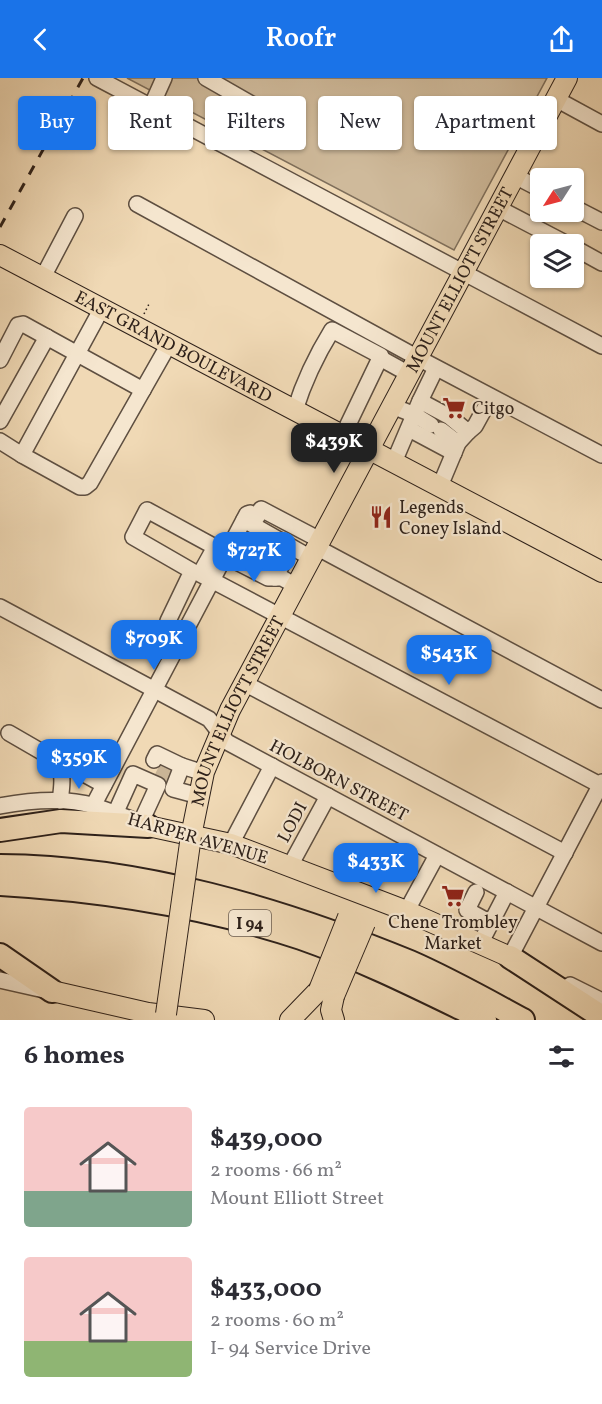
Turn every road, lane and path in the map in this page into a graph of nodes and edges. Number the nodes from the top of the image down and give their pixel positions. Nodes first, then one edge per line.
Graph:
1 (97, 78) edge
2 (164, 78) edge
3 (206, 78) edge
4 (567, 78) edge
5 (132, 96) edge
6 (156, 96) edge
7 (237, 96) edge
8 (557, 97) edge
9 (557, 100) edge
10 (602, 124) edge
11 (193, 128) edge
12 (529, 150) edge
13 (515, 176) junction
14 (530, 184) edge
15 (137, 204) dead end
16 (498, 208) junction
17 (584, 213) edge
18 (75, 216) dead end
19 (602, 222) edge
20 (548, 234) edge
21 (584, 253) edge
22 (0, 255) edge
23 (602, 262) edge
24 (463, 272) junction
25 (43, 277) junction
26 (150, 302) dead end
27 (102, 308) junction
28 (143, 316) dead end
29 (47, 337) junction
30 (169, 344) junction
31 (602, 346) edge
32 (78, 353) junction
33 (380, 358) junction
34 (0, 360) edge
35 (413, 366) junction
36 (436, 368) junction
37 (143, 390) junction
38 (491, 397) junction
39 (392, 406) junction
40 (295, 410) junction
41 (415, 415) junction
42 (0, 422) edge
43 (343, 435) junction
44 (0, 441) edge
45 (460, 442) junction
46 (369, 449) junction
47 (22, 454) junction
48 (602, 455) edge
49 (394, 462) junction
50 (440, 486) junction
51 (244, 520) junction
52 (291, 547) junction
53 (316, 548) junction
54 (225, 556) junction
55 (602, 572) edge
56 (275, 578) junction
57 (213, 579) junction
58 (296, 586) junction
59 (0, 607) edge
60 (280, 616) junction
61 (168, 621) dead end
62 (244, 682) junction
63 (154, 689) junction
64 (602, 700) edge
65 (220, 732) junction
66 (9, 733) dead end
67 (272, 766) junction
68 (60, 767) junction
69 (162, 773) junction
70 (204, 773) junction
71 (601, 784) edge
72 (104, 785) junction
73 (199, 796) junction
74 (328, 796) junction
75 (60, 801) junction
76 (0, 806) edge
77 (93, 806) junction
78 (115, 814) junction
79 (145, 824) junction
80 (0, 830) edge
81 (191, 836) junction
82 (231, 844) junction
83 (565, 853) junction
84 (437, 855) junction
85 (0, 866) edge
86 (291, 866) junction
87 (0, 884) edge
88 (345, 887) junction
89 (476, 892) dead end
90 (507, 892) junction
91 (536, 907) junction
92 (405, 911) junction
93 (357, 920) junction
94 (491, 923) junction
95 (602, 943) edge
96 (480, 944) junction
97 (0, 955) edge
98 (510, 957) junction
99 (0, 980) edge
100 (52, 991) junction
101 (327, 993) junction
102 (602, 1001) edge
103 (165, 1017) edge
104 (602, 1017) edge
105 (204, 1020) edge
106 (290, 1020) edge
107 (334, 1020) edge
108 (485, 1020) edge
109 (523, 1020) edge

1 - 5 street
2 - 6 street
3 - 7 street
4 - 8 main road, MOUNT ELLIOTT STREET
9 - 10 street
11 - 24 street
12 - 13 main road, MOUNT ELLIOTT STREET
13 - 14 street
13 - 16 main road, MOUNT ELLIOTT STREET
15 - 35 street
16 - 20 street
16 - 24 main road, MOUNT ELLIOTT STREET
17 - 19 street
18 - 25 street
21 - 23 street
22 - 25 main road, EAST GRAND BOULEVARD
24 - 31 street
24 - 35 main road, MOUNT ELLIOTT STREET
25 - 27 main road, EAST GRAND BOULEVARD
26 - 28 path
27 - 30 main road, EAST GRAND BOULEVARD
27 - 32 street
29 - 32 street
29 - 34 street
29 - 42 street
30 - 37 street
30 - 40 main road, EAST GRAND BOULEVARD
32 - 37 street
32 - 47 street
33 - 35 street
33 - 40 street
33 - 43 street
35 - 36 street
35 - 39 main road, MOUNT ELLIOTT STREET
36 - 38 street
36 - 41 street
37 - 47 street
38 - 45 street
38 - 48 street
39 - 41 street
39 - 46 main road, MOUNT ELLIOTT STREET
40 - 43 main road, EAST GRAND BOULEVARD
41 - 45 street
41 - 45 street
41 - 45 street
41 - 49 street
43 - 46 main road, EAST GRAND BOULEVARD
44 - 47 street
45 - 50 street
46 - 49 main road, EAST GRAND BOULEVARD
46 - 53 main road, MOUNT ELLIOTT STREET
49 - 50 main road, EAST GRAND BOULEVARD
50 - 55 main road, EAST GRAND BOULEVARD
51 - 52 street
51 - 53 street
51 - 54 street
52 - 53 street
52 - 56 street
53 - 58 main road, MOUNT ELLIOTT STREET
53 - 64 street
54 - 56 street
54 - 57 street
56 - 58 street
57 - 60 street
57 - 61 street
57 - 63 street
58 - 60 main road, MOUNT ELLIOTT STREET
59 - 63 street, HOLBORN STREET
60 - 62 main road, MOUNT ELLIOTT STREET
60 - 71 street
62 - 65 main road, MOUNT ELLIOTT STREET
62 - 83 street
63 - 65 street, HOLBORN STREET
63 - 72 street
65 - 67 street, HOLBORN STREET
65 - 70 main road, MOUNT ELLIOTT STREET
66 - 68 street
67 - 74 street, HOLBORN STREET
67 - 82 street
68 - 72 street
68 - 75 street
69 - 70 street
69 - 73 street
69 - 78 street
69 - 79 street
70 - 73 main road, MOUNT ELLIOTT STREET
71 - 83 street
72 - 77 street
73 - 81 main road, MOUNT ELLIOTT STREET
74 - 84 street, HOLBORN STREET
74 - 86 street, LODI
75 - 76 street, HARPER AVENUE
75 - 77 street, HARPER AVENUE
77 - 78 street, HARPER AVENUE
78 - 79 street, HARPER AVENUE
79 - 80 highway
79 - 81 main road, HARPER AVENUE
81 - 82 main road, HARPER AVENUE
81 - 103 main road, MOUNT ELLIOTT STREET, bridge
82 - 86 main road, HARPER AVENUE
83 - 91 street
84 - 90 street, HOLBORN STREET
84 - 92 street
85 - 109 highway, I 94
86 - 88 main road, HARPER AVENUE
87 - 108 highway, I 94
88 - 92 main road, HARPER AVENUE
88 - 93 main road
89 - 94 street
90 - 91 street, HOLBORN STREET
90 - 94 street
91 - 95 street, HOLBORN STREET
91 - 98 street
92 - 93 main road
92 - 96 main road
93 - 101 main road, bridge
94 - 96 street
96 - 98 main road
97 - 100 highway
98 - 102 street
98 - 104 highway
99 - 100 street
100 - 103 main road
101 - 106 main road
101 - 107 main road
103 - 105 main road

